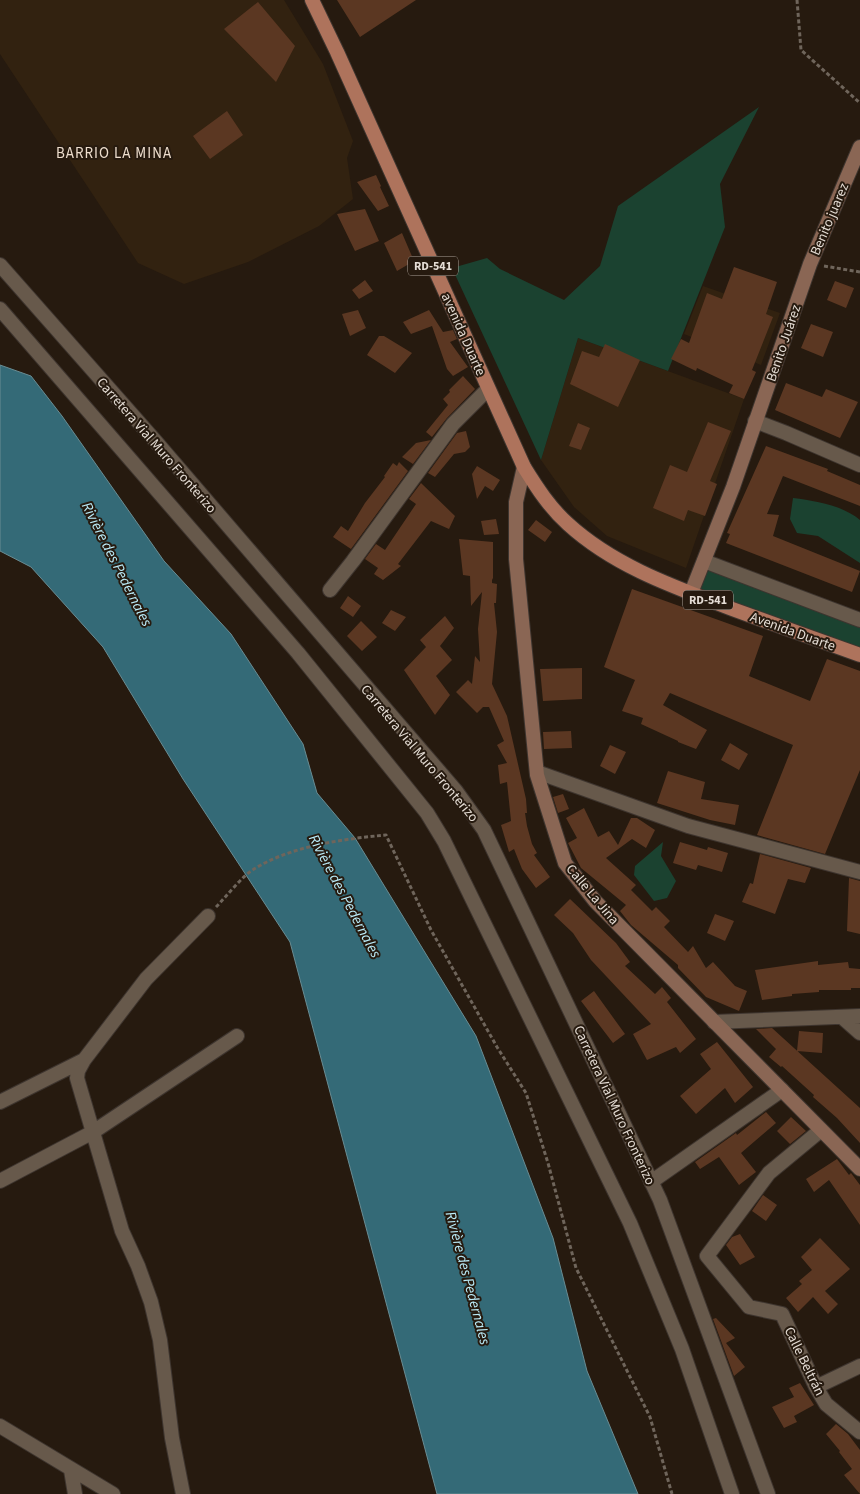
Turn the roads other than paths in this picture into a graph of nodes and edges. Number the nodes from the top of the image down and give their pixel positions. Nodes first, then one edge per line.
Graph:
1 (312, 0) edge
2 (860, 147) edge
3 (810, 264) joint
4 (0, 265) edge
5 (0, 309) edge
6 (488, 389) junction
7 (755, 421) junction
8 (860, 465) edge
9 (524, 468) junction
10 (567, 524) joint
11 (704, 561) junction
12 (330, 590) dead end
13 (691, 593) junction
14 (860, 620) edge
15 (860, 656) edge
16 (537, 772) junction
17 (860, 872) edge
18 (208, 916) road end
19 (860, 1016) edge
20 (843, 1018) junction
21 (714, 1022) junction
22 (860, 1033) edge
23 (237, 1036) dead end
24 (84, 1060) junction
25 (782, 1090) junction
26 (0, 1102) edge
27 (821, 1130) junction
28 (93, 1132) junction
29 (860, 1168) edge
30 (0, 1181) edge
31 (651, 1182) junction
32 (860, 1366) edge
33 (816, 1387) junction
34 (0, 1426) edge
35 (860, 1432) edge
36 (71, 1470) junction
37 (75, 1494) edge
38 (113, 1494) edge
39 (182, 1494) edge
40 (732, 1494) edge
41 (768, 1494) edge

1 - 6 main road, avenida Duarte / RD-541
2 - 3 main road, Benito juarez
3 - 7 main road, Benito Juárez
4 - 31 street, Carretera Vial Muro Fronterizo
5 - 40 street
6 - 9 main road, avenida Duarte / RD-541
6 - 12 street
7 - 8 street
7 - 11 main road, Benito Juárez
9 - 10 main road, avenida Duarte / RD-541
9 - 16 main road, Calle La Jina
10 - 13 main road, Avenida Duarte / RD-541
11 - 13 main road, Benito Juárez
11 - 14 street
13 - 15 main road, Avenida Duarte / RD-541
16 - 17 street
16 - 21 main road, Calle La Jina
18 - 24 street
19 - 20 street
20 - 21 street
20 - 22 street
21 - 25 main road, Calle La Jina
23 - 28 street
24 - 26 street
24 - 28 street
25 - 27 main road, Calle La Jina
25 - 31 street
27 - 29 main road, Calle La Jina
27 - 33 street, Calle Beltrán
28 - 30 street
28 - 39 street
31 - 41 street, Carretera Vial Muro Fronterizo
32 - 33 street
33 - 35 street, Calle Beltrán
34 - 36 street
36 - 37 street
36 - 38 street

